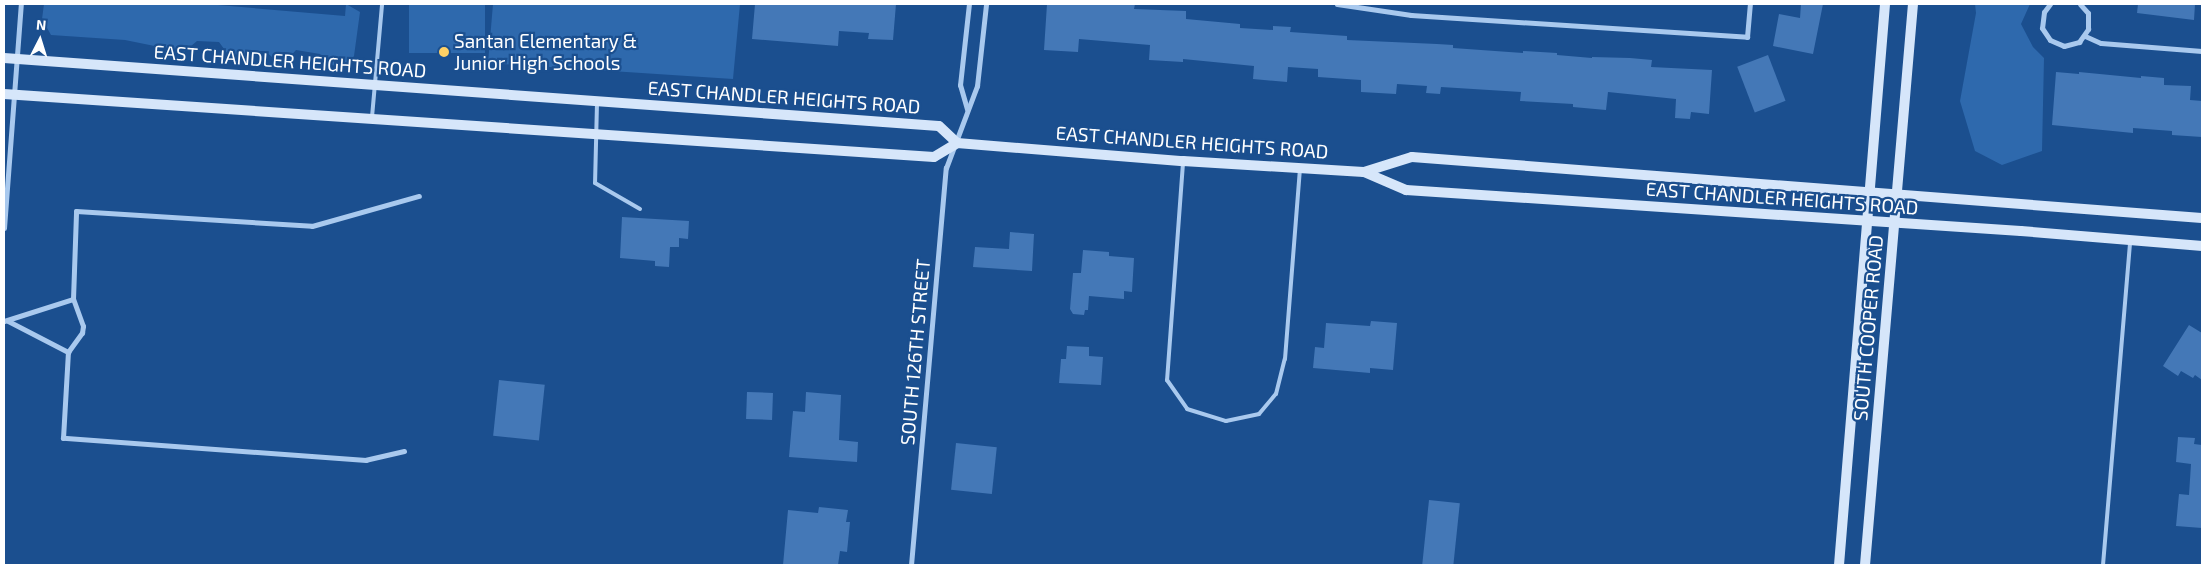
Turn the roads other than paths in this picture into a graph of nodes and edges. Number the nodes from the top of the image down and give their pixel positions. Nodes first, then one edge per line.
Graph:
1 (21, 4) edge
2 (382, 4) edge
3 (969, 4) edge
4 (986, 4) edge
5 (1337, 4) edge
6 (1750, 4) edge
7 (1885, 4) edge
8 (1913, 4) edge
9 (2050, 4) edge
10 (2080, 4) edge
11 (2085, 36) junction
12 (2202, 51) edge
13 (4, 58) edge
14 (16, 58) junction
15 (374, 84) junction
16 (9, 94) edge
17 (597, 101) junction
18 (967, 109) junction
19 (372, 120) junction
20 (595, 136) junction
21 (957, 143) junction
22 (1183, 160) junction
23 (1300, 168) junction
24 (1364, 172) junction
25 (1870, 191) junction
26 (1897, 194) junction
27 (419, 196) dead end
28 (640, 208) dead end
29 (2202, 218) edge
30 (1867, 221) junction
31 (1895, 223) junction
32 (4, 228) edge
33 (2130, 240) junction
34 (2202, 246) edge
35 (74, 299) junction
36 (6, 321) edge
37 (68, 352) junction
38 (404, 451) dead end
39 (912, 565) edge
40 (1839, 565) edge
41 (1865, 565) edge
42 (2103, 565) edge

1 - 14 street
2 - 15 lane
3 - 18 street
4 - 18 street, SOUTH 126TH STREET
5 - 6 street
7 - 25 main road, SOUTH COOPER ROAD
8 - 26 main road, SOUTH COOPER ROAD
9 - 11 street
10 - 11 street
11 - 12 street
13 - 14 main road, EAST CHANDLER HEIGHTS ROAD
14 - 15 main road, EAST CHANDLER HEIGHTS ROAD
14 - 16 street
15 - 17 main road, EAST CHANDLER HEIGHTS ROAD
15 - 19 lane
16 - 19 main road
16 - 32 street
17 - 20 lane
17 - 21 main road, EAST CHANDLER HEIGHTS ROAD
18 - 21 street, SOUTH 126TH STREET
19 - 20 main road
20 - 21 main road
20 - 28 lane
21 - 22 main road, EAST CHANDLER HEIGHTS ROAD
21 - 39 street, SOUTH 126TH STREET
22 - 23 main road, EAST CHANDLER HEIGHTS ROAD
22 - 23 lane
23 - 24 main road, EAST CHANDLER HEIGHTS ROAD
24 - 25 main road, EAST CHANDLER HEIGHTS ROAD
24 - 30 main road, EAST CHANDLER HEIGHTS ROAD
25 - 26 main road, EAST CHANDLER HEIGHTS ROAD
25 - 30 main road, SOUTH COOPER ROAD
26 - 29 main road, EAST CHANDLER HEIGHTS ROAD
26 - 31 main road, SOUTH COOPER ROAD
27 - 35 street
30 - 31 main road, EAST CHANDLER HEIGHTS ROAD
30 - 40 main road, SOUTH COOPER ROAD
31 - 33 main road, EAST CHANDLER HEIGHTS ROAD
31 - 41 main road, SOUTH COOPER ROAD
33 - 34 main road, EAST CHANDLER HEIGHTS ROAD
33 - 42 lane
35 - 36 street
35 - 37 street
36 - 37 street
37 - 38 street

